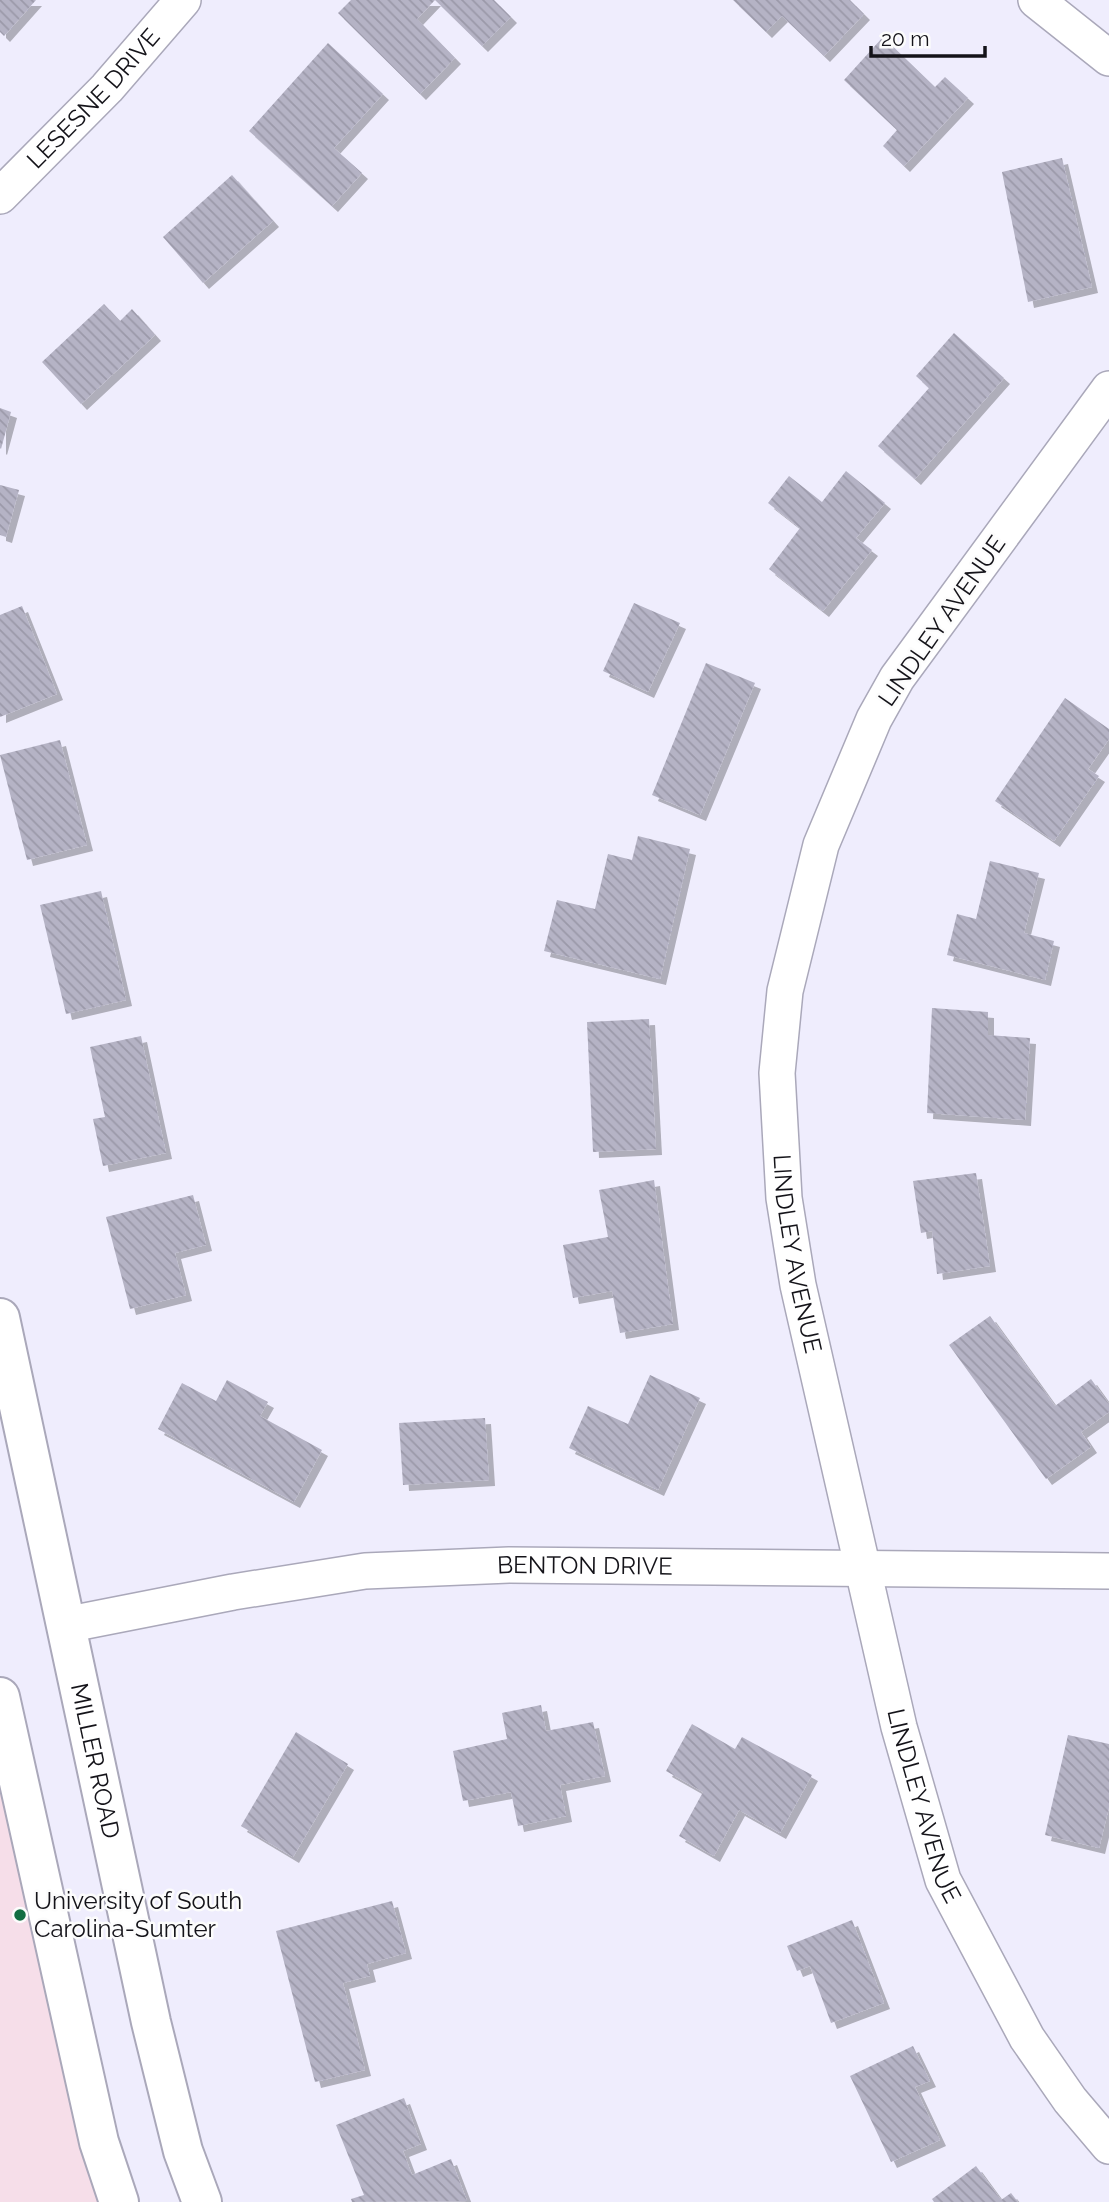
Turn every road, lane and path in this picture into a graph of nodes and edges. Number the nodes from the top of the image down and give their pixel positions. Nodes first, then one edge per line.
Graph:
1 (183, 0) edge
2 (1036, 0) edge
3 (1109, 58) edge
4 (0, 196) edge
5 (1109, 389) edge
6 (0, 1318) edge
7 (864, 1569) junction
8 (1109, 1571) edge
9 (65, 1625) junction
10 (0, 1697) edge
11 (1109, 2146) edge
12 (120, 2202) edge
13 (202, 2202) edge

1 - 4 street, LESESNE DRIVE
2 - 3 street
5 - 7 street, LINDLEY AVENUE
6 - 9 street, MILLER ROAD
7 - 8 street, BENTON DRIVE
7 - 9 street, BENTON DRIVE
7 - 11 street, LINDLEY AVENUE
9 - 13 street, MILLER ROAD
10 - 12 street

